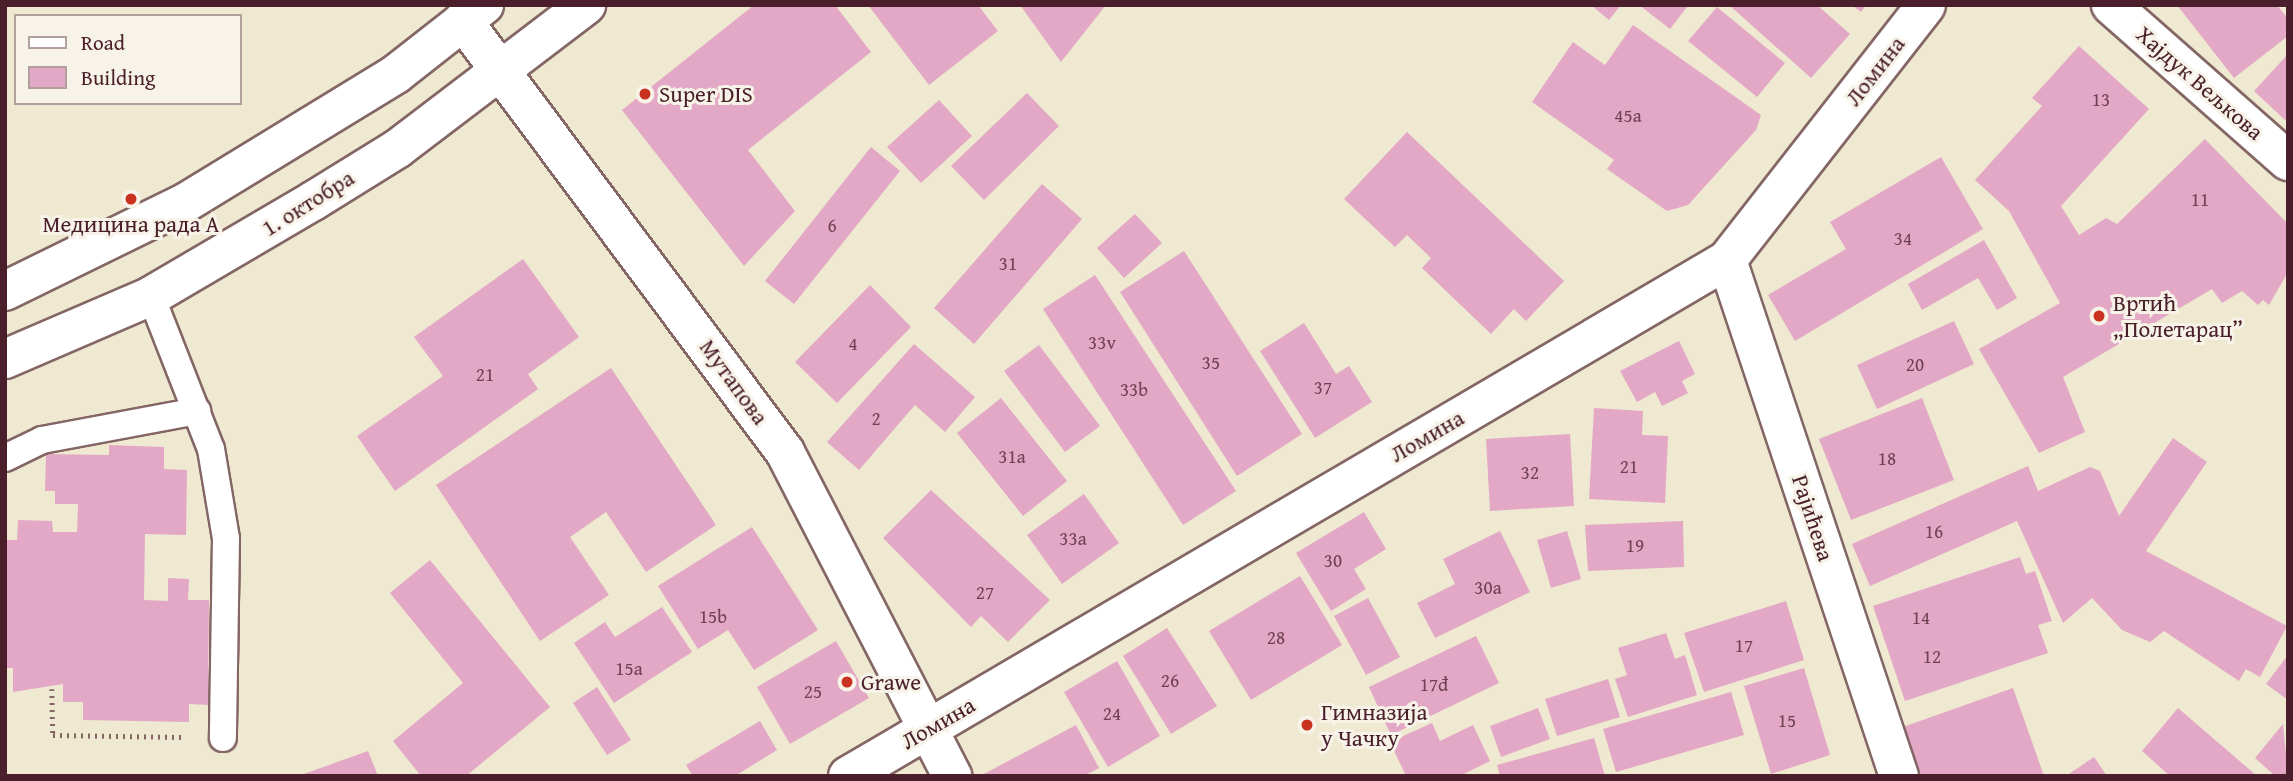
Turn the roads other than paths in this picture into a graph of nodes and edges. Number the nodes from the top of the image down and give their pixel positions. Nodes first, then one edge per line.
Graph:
1 (586, 5) edge
2 (1926, 5) edge
3 (2111, 5) edge
4 (467, 10) edge
5 (497, 70) junction
6 (2288, 161) edge
7 (1727, 260) junction
8 (5, 291) edge
9 (151, 296) junction
10 (5, 359) edge
11 (197, 411) junction
12 (5, 458) edge
13 (931, 727) junction
14 (223, 738) road end
15 (848, 776) edge
16 (953, 776) edge
17 (1899, 776) edge

1 - 5 street, 1. октобра
2 - 7 street, Ломина
3 - 6 street, Хајдук Вељкова
4 - 5 street, Мутапова
4 - 8 street
5 - 9 street, 1. октобра
5 - 13 street, Мутапова
7 - 13 street, Ломина
7 - 17 street, Рајићева
9 - 10 street, 1. октобра
9 - 11 lane
11 - 12 lane
11 - 14 lane
13 - 15 street, Ломина
13 - 16 street, Мутапова

